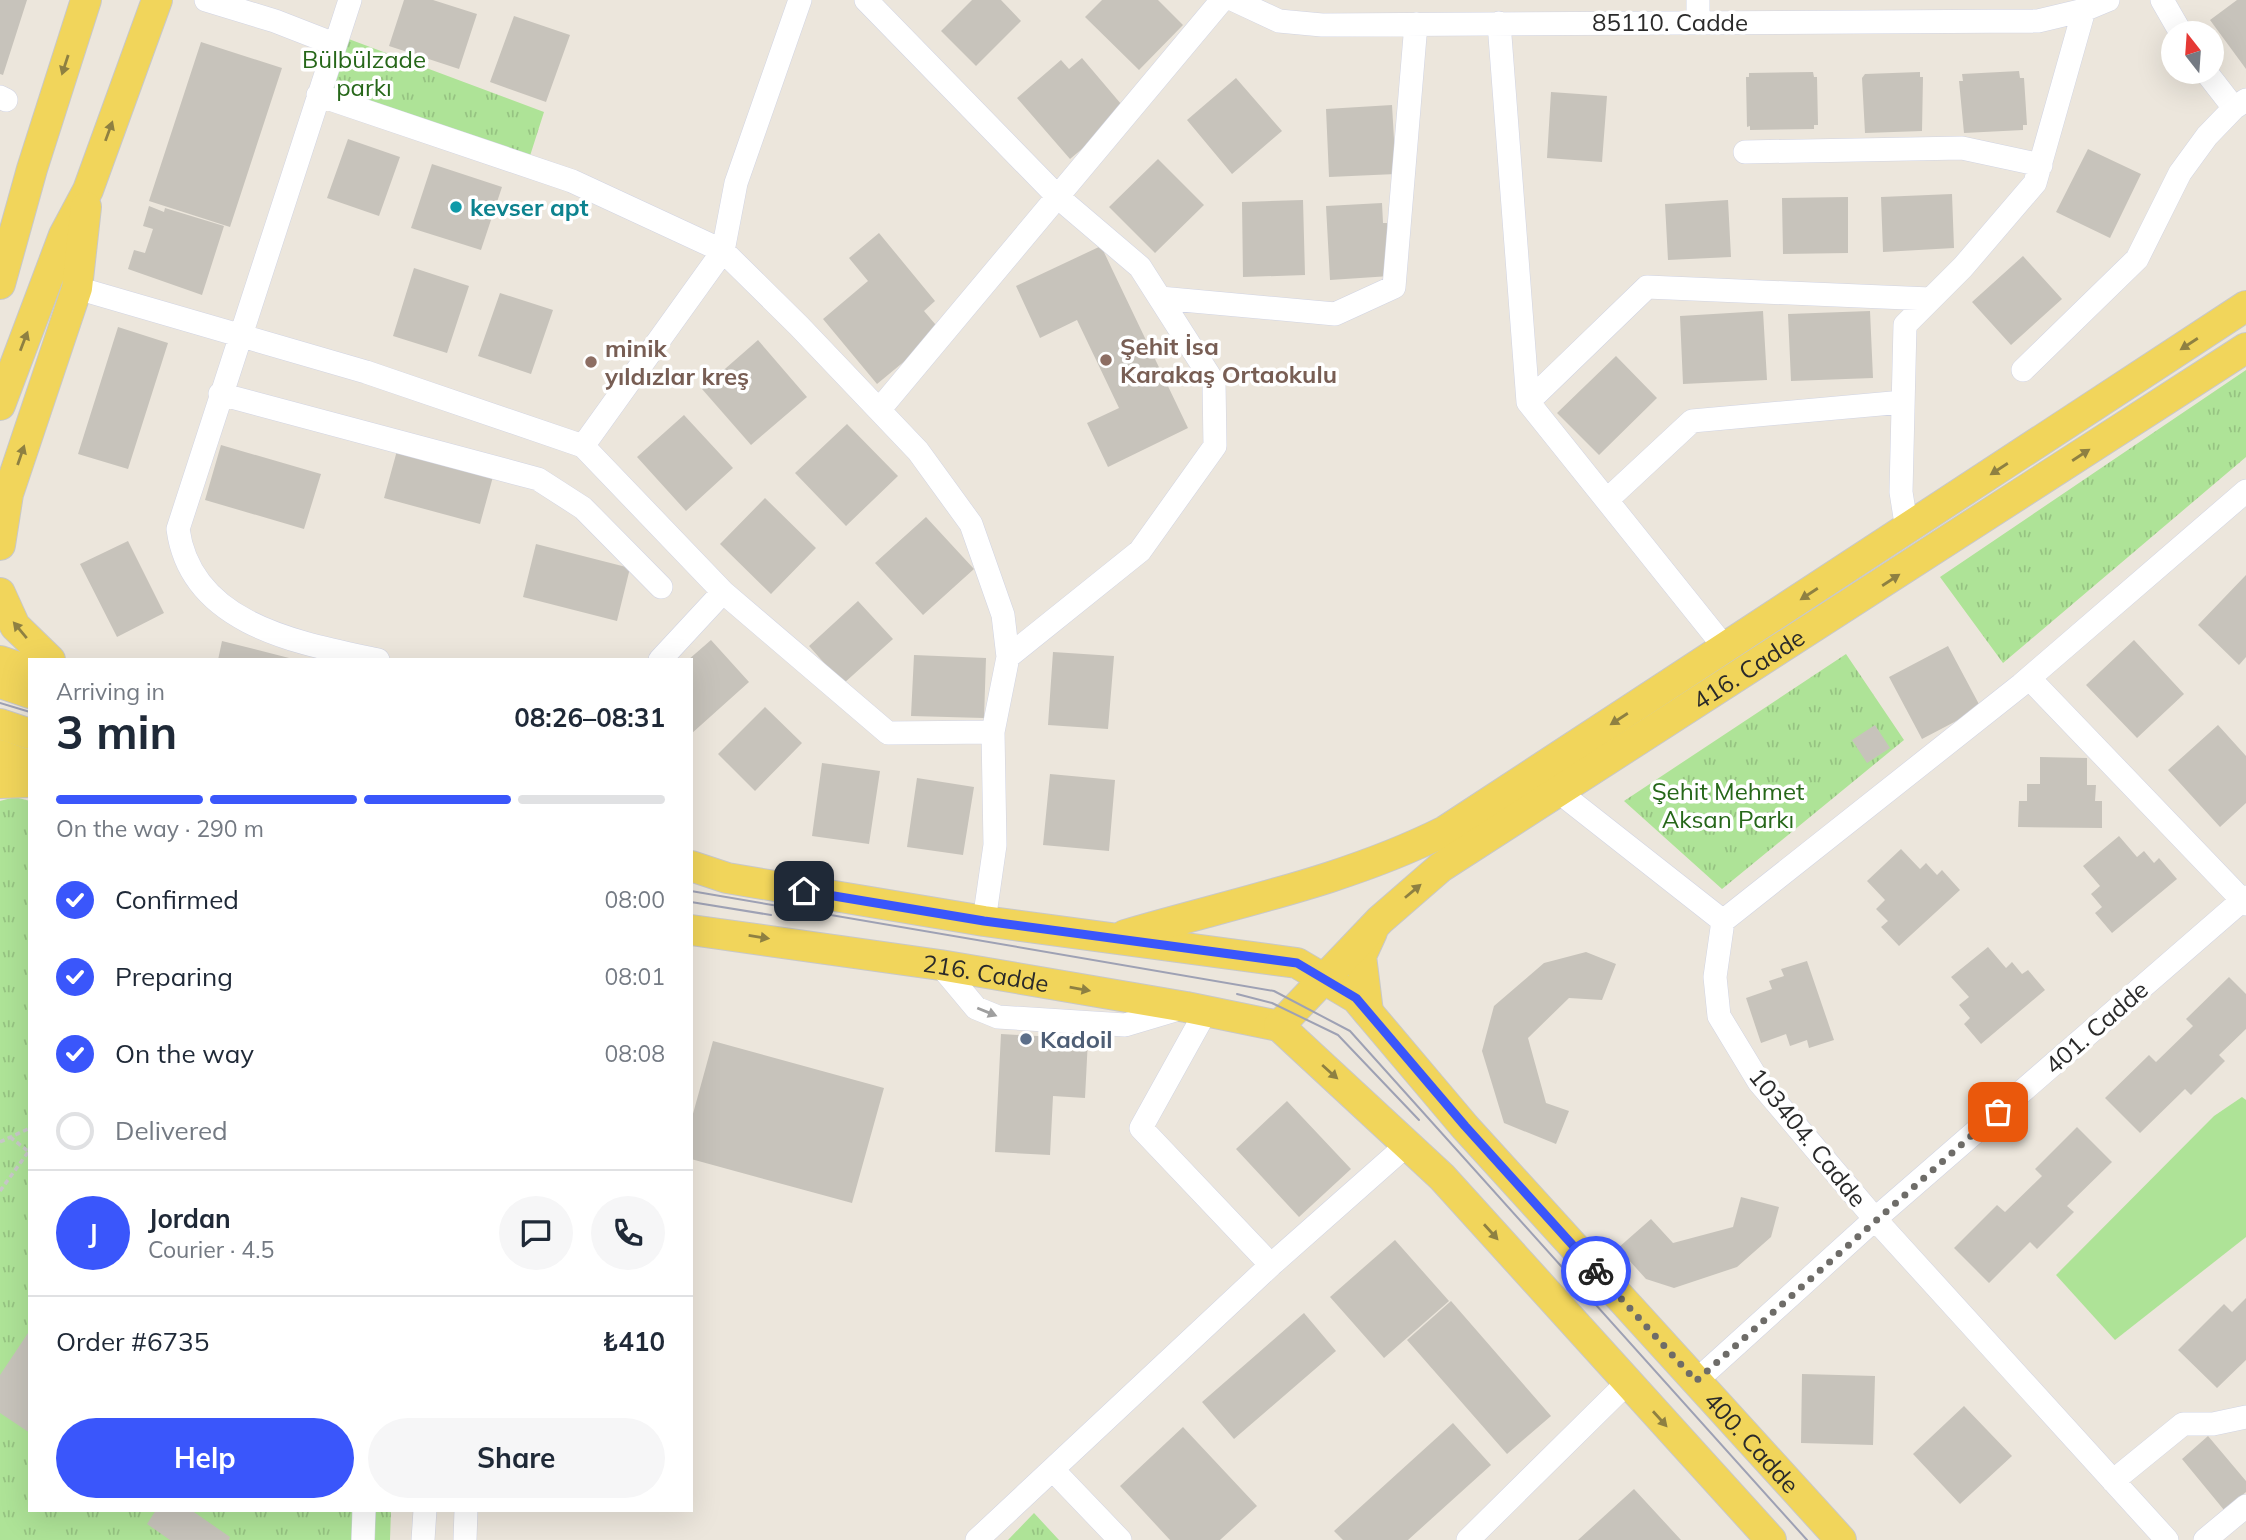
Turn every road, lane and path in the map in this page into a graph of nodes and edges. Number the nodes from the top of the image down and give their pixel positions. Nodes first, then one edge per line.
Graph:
1 (86, 0) edge
2 (157, 0) edge
3 (206, 0) edge
4 (350, 0) edge
5 (800, 0) edge
6 (866, 0) edge
7 (1222, 0) edge
8 (1234, 0) edge
9 (2108, 0) edge
10 (2162, 0) edge
11 (2084, 10) junction
12 (1698, 11) edge
13 (2174, 21) edge
14 (1499, 23) junction
15 (1416, 24) junction
16 (334, 44) junction
17 (2219, 84) edge
18 (318, 95) junction
19 (2240, 104) edge
20 (1745, 152) dead end
21 (2041, 165) junction
22 (32, 169) junction
23 (88, 190) junction
24 (1059, 198) junction
25 (0, 225) edge
26 (723, 251) junction
27 (0, 284) edge
28 (78, 288) junction
29 (1160, 298) junction
30 (1930, 299) junction
31 (2246, 306) edge
32 (239, 334) junction
33 (2246, 348) edge
34 (2023, 370) dead end
35 (219, 394) junction
36 (1528, 402) junction
37 (1903, 402) junction
38 (0, 405) edge
39 (879, 411) junction
40 (583, 446) junction
41 (2246, 491) edge
42 (1607, 500) junction
43 (1907, 530) junction
44 (0, 545) edge
45 (661, 587) dead end
46 (723, 592) junction
47 (0, 593) edge
48 (1726, 649) junction
49 (1008, 657) junction
50 (48, 658) edge
51 (369, 658) edge
52 (662, 658) edge
53 (9, 669) edge
54 (2029, 678) junction
55 (28, 691) edge
56 (0, 724) edge
57 (993, 732) junction
58 (28, 733) edge
59 (0, 755) edge
60 (28, 765) edge
61 (28, 782) edge
62 (0, 783) edge
63 (1559, 792) junction
64 (693, 867) edge
65 (693, 874) edge
66 (727, 878) junction
67 (2245, 900) edge
68 (1380, 920) junction
69 (984, 921) junction
70 (1723, 921) junction
71 (693, 927) edge
72 (1116, 938) junction
73 (940, 965) junction
74 (1324, 979) junction
75 (1362, 1005) junction
76 (1196, 1009) junction
77 (1279, 1026) junction
78 (28, 1129) edge
79 (10, 1137) junction
80 (0, 1142) edge
81 (1409, 1143) junction
82 (28, 1151) edge
83 (28, 1153) edge
84 (0, 1191) edge
85 (1875, 1219) junction
86 (1271, 1265) junction
87 (1696, 1381) junction
88 (1628, 1383) junction
89 (2246, 1417) edge
90 (1055, 1471) junction
91 (2113, 1481) junction
92 (2246, 1506) edge
93 (364, 1512) edge
94 (425, 1512) edge
95 (466, 1512) edge
96 (363, 1540) edge
97 (423, 1540) edge
98 (465, 1540) edge
99 (977, 1540) edge
100 (1120, 1540) edge
101 (1468, 1540) edge
102 (1771, 1540) edge
103 (1842, 1540) edge
104 (2167, 1540) edge
105 (2205, 1540) edge

1 -> 22 main road
23 -> 2 main road
3 - 16 street
4 - 16 street
5 - 26 street
6 - 24 street
7 - 24 street
8 - 15 street, 85110. Cadde
9 - 11 street, 85110. Cadde
10 - 13 street
11 - 12 street, 85110. Cadde
11 - 21 street
12 - 14 street, 85110. Cadde
14 - 15 street, 85110. Cadde
14 - 36 street
15 - 29 street
16 - 18 street
17 - 19 street
18 - 26 street
18 - 32 street
19 - 34 street
20 - 21 street
21 - 30 street
22 - 25 main road
22 - 27 main road
23 - 28 main road
38 -> 23 main road
24 - 29 street
24 - 39 street
26 - 39 street
26 - 40 street
28 - 32 street
44 -> 28 main road
29 - 49 street
30 - 36 street
30 - 37 street
31 -> 43 main road
32 - 35 street
32 - 40 street
63 -> 33 main road, 416. Cadde
35 - 45 street
35 - 51 street
36 - 42 street
37 - 42 street
37 - 43 street
39 - 49 street
40 - 46 street
41 - 54 street
42 - 48 street
43 -> 48 main road
46 - 52 street
46 - 57 street
50 -> 47 main road
48 -> 72 main road
49 - 57 street
53 - 55 main road
54 - 67 street
54 - 70 street
56 - 58 main road
57 - 69 street
59 - 60 main road
61 - 62 main road
68 -> 63 main road, 416. Cadde
63 - 70 street
64 - 66 main road, 216. Cadde
65 - 66 main road
66 - 69 main road, 216. Cadde
67 - 85 street, 401. Cadde
68 - 74 main road, 416. Cadde
68 - 75 main road
69 - 72 main road, 216. Cadde
70 - 85 street, 103404. Cadde
71 -> 73 main road, 216. Cadde
72 - 74 main road, 216. Cadde
73 -> 76 main road, 216. Cadde
73 -> 76 street
74 - 75 main road, 216. Cadde
74 - 77 main road, 416. Cadde
75 - 87 main road, 400. Cadde
76 - 77 main road, 216. Cadde
76 - 86 street
77 -> 81 main road
78 - 79 path
79 - 80 path
79 - 82 path
81 - 86 street
81 -> 88 main road
83 - 84 path
85 - 87 street, 401. Cadde
85 - 91 street, 103404. Cadde
86 - 90 street
87 - 103 main road, 400. Cadde
88 - 101 street
88 -> 102 main road
89 - 91 street
90 - 99 street
90 - 100 street
91 - 104 street, 103404. Cadde
92 - 105 street
93 - 96 street
94 - 97 street
95 - 98 street

